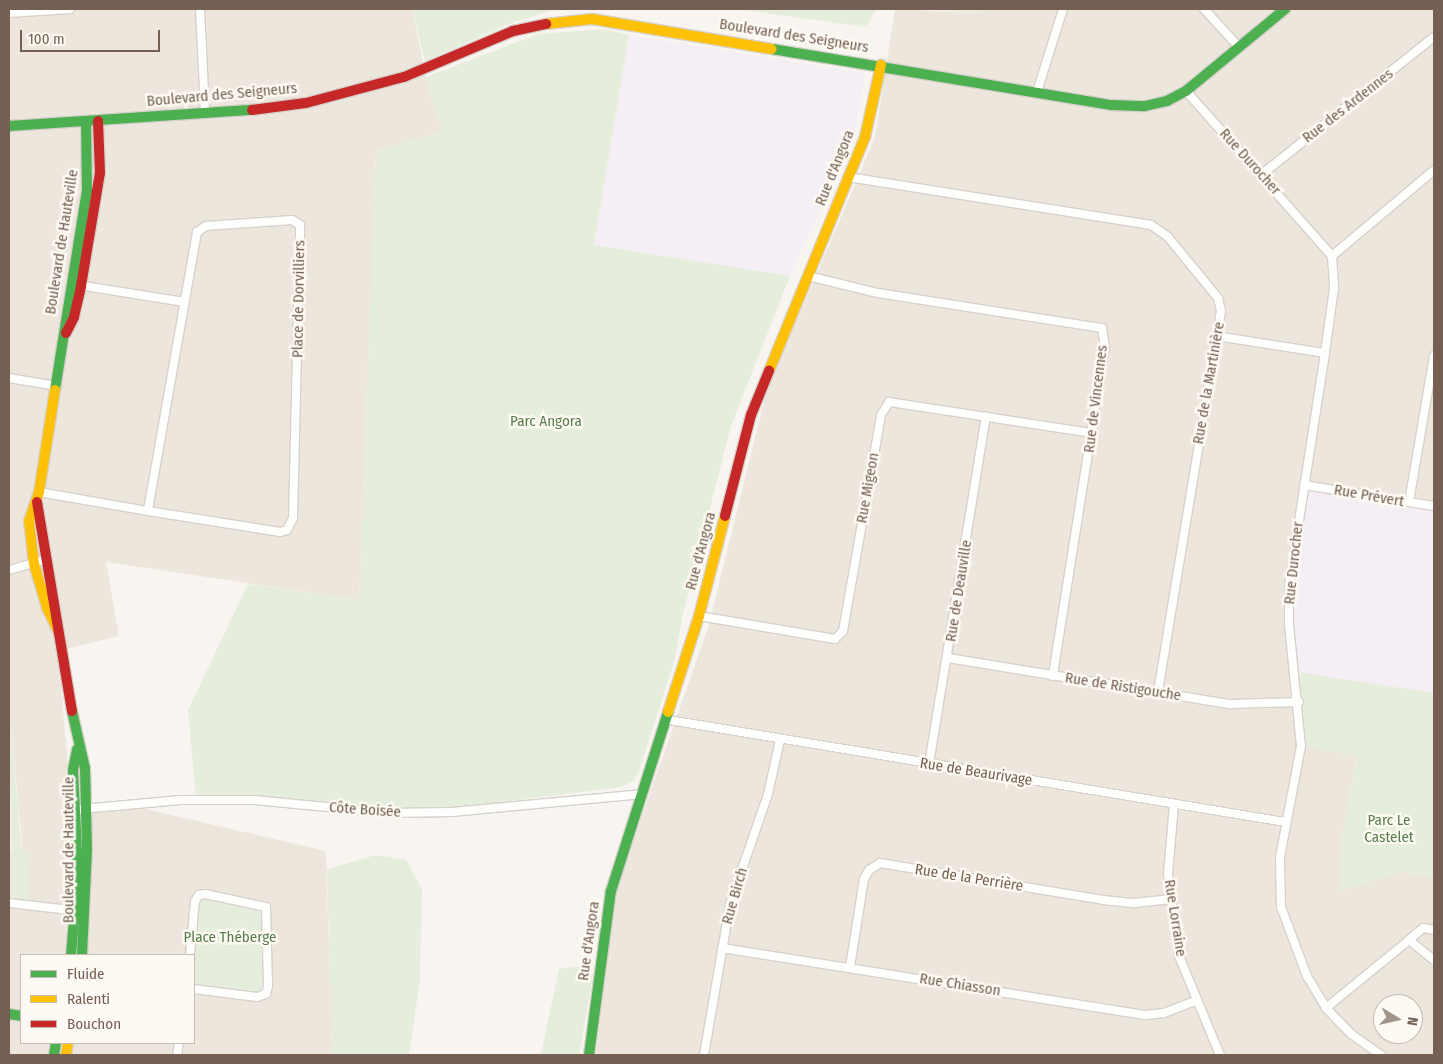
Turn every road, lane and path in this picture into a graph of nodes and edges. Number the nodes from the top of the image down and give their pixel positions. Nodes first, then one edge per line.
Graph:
1 (70, 9) edge
2 (200, 9) edge
3 (1063, 9) edge
4 (1204, 9) edge
5 (1285, 9) edge
6 (9, 13) edge
7 (1434, 37) edge
8 (1239, 47) junction
9 (881, 65) junction
10 (1186, 91) junction
11 (1037, 92) junction
12 (205, 113) junction
13 (98, 121) junction
14 (86, 122) junction
15 (9, 126) edge
16 (1434, 170) edge
17 (1261, 175) junction
18 (848, 177) junction
19 (1332, 256) junction
20 (808, 276) junction
21 (71, 284) junction
22 (81, 286) junction
23 (184, 302) junction
24 (65, 336) junction
25 (1216, 336) junction
26 (1325, 353) junction
27 (1434, 356) edge
28 (9, 378) edge
29 (57, 386) junction
30 (986, 418) junction
31 (1092, 433) junction
32 (1304, 485) junction
33 (38, 497) junction
34 (1409, 502) junction
35 (1434, 506) edge
36 (148, 511) junction
37 (45, 560) junction
38 (34, 564) junction
39 (9, 570) edge
40 (699, 616) junction
41 (58, 631) junction
42 (948, 658) junction
43 (1053, 676) junction
44 (1158, 692) junction
45 (1298, 702) junction
46 (669, 720) junction
47 (780, 740) junction
48 (78, 745) junction
49 (930, 764) junction
50 (643, 794) junction
51 (1174, 804) junction
52 (87, 808) junction
53 (75, 809) junction
54 (1285, 822) junction
55 (1170, 899) junction
56 (9, 903) edge
57 (81, 912) junction
58 (1434, 930) edge
59 (1409, 940) junction
60 (722, 948) junction
61 (71, 954) edge
62 (82, 954) edge
63 (190, 954) edge
64 (1434, 960) edge
65 (850, 967) junction
66 (195, 989) edge
67 (1196, 1001) junction
68 (1326, 1008) junction
69 (589, 1055) edge
70 (704, 1055) edge
71 (1220, 1055) edge
72 (1381, 1055) edge

1 - 6 street
2 - 12 street
3 - 11 street
4 - 8 street
5 - 8 street, Boulevard des Seigneurs
7 - 17 street, Rue des Ardennes
8 - 10 street, Boulevard des Seigneurs
9 - 11 street, Boulevard des Seigneurs
9 - 12 street, Boulevard des Seigneurs
9 - 18 street, Rue d'Angora
10 - 11 street, Boulevard des Seigneurs
10 - 17 street, Rue Durocher
12 - 13 street, Boulevard des Seigneurs
13 - 14 street, Boulevard des Seigneurs
13 - 22 street, Boulevard de Hauteville
14 - 15 street, Boulevard des Seigneurs
14 - 21 street, Boulevard de Hauteville
16 - 19 street
17 - 19 street, Rue Durocher
18 - 20 street, Rue d'Angora
18 - 25 street, Rue de la Martinière
19 - 26 street, Rue Durocher
20 - 31 street, Rue de Vincennes
20 - 40 street, Rue d'Angora
21 - 22 street
21 - 24 street, Boulevard de Hauteville
22 - 23 street
22 - 24 street, Boulevard de Hauteville
23 - 36 street, Place de Dorvilliers
23 - 36 street, Place de Dorvilliers
24 - 29 street, Boulevard de Hauteville
25 - 26 street
25 - 44 street, Rue de la Martinière
26 - 32 street, Rue Durocher
27 - 34 street
28 - 29 street
29 - 33 street, Boulevard de Hauteville
30 - 31 street, Rue Migeon
30 - 40 street, Rue Migeon
30 - 42 street, Rue de Deauville
31 - 43 street, Rue de Vincennes
32 - 34 street, Rue Prévert
32 - 45 street, Rue Durocher
33 - 36 street, Place de Dorvilliers
33 - 37 street, Boulevard de Hauteville
33 - 38 street, Boulevard de Hauteville
34 - 35 street, Rue Prévert
37 - 38 street
37 - 41 street, Boulevard de Hauteville
38 - 39 street
38 - 41 street, Boulevard de Hauteville
40 - 46 street, Rue d'Angora
41 - 48 street, Boulevard de Hauteville
42 - 43 street, Rue de Ristigouche
42 - 49 street, Rue de Deauville
43 - 44 street, Rue de Ristigouche
44 - 45 street, Rue de Ristigouche
45 - 54 street, Rue Durocher
46 - 47 street, Rue de Beaurivage
46 - 50 street, Rue d'Angora
47 - 49 street, Rue de Beaurivage
47 - 60 street, Rue Birch
48 - 52 street, Boulevard de Hauteville
48 - 53 street, Boulevard de Hauteville
49 - 51 street, Rue de Beaurivage
50 - 52 street, Côte Boisée
50 - 69 street, Rue d'Angora
51 - 54 street, Rue de Beaurivage
51 - 55 street, Rue Lorraine
52 - 53 street, Côte Boisée
52 - 57 street, Boulevard de Hauteville
53 - 57 street, Boulevard de Hauteville
54 - 68 street, Rue Durocher
55 - 65 street, Rue de la Perrière
55 - 67 street, Rue Lorraine
56 - 57 street
57 - 61 street, Boulevard de Hauteville
57 - 62 street, Boulevard de Hauteville
58 - 59 street
59 - 64 street
59 - 68 street
60 - 65 street, Rue Chiasson
60 - 70 street, Rue Birch
63 - 66 street
65 - 67 street, Rue Chiasson
67 - 71 street, Rue Lorraine
68 - 72 street, Rue Durocher

